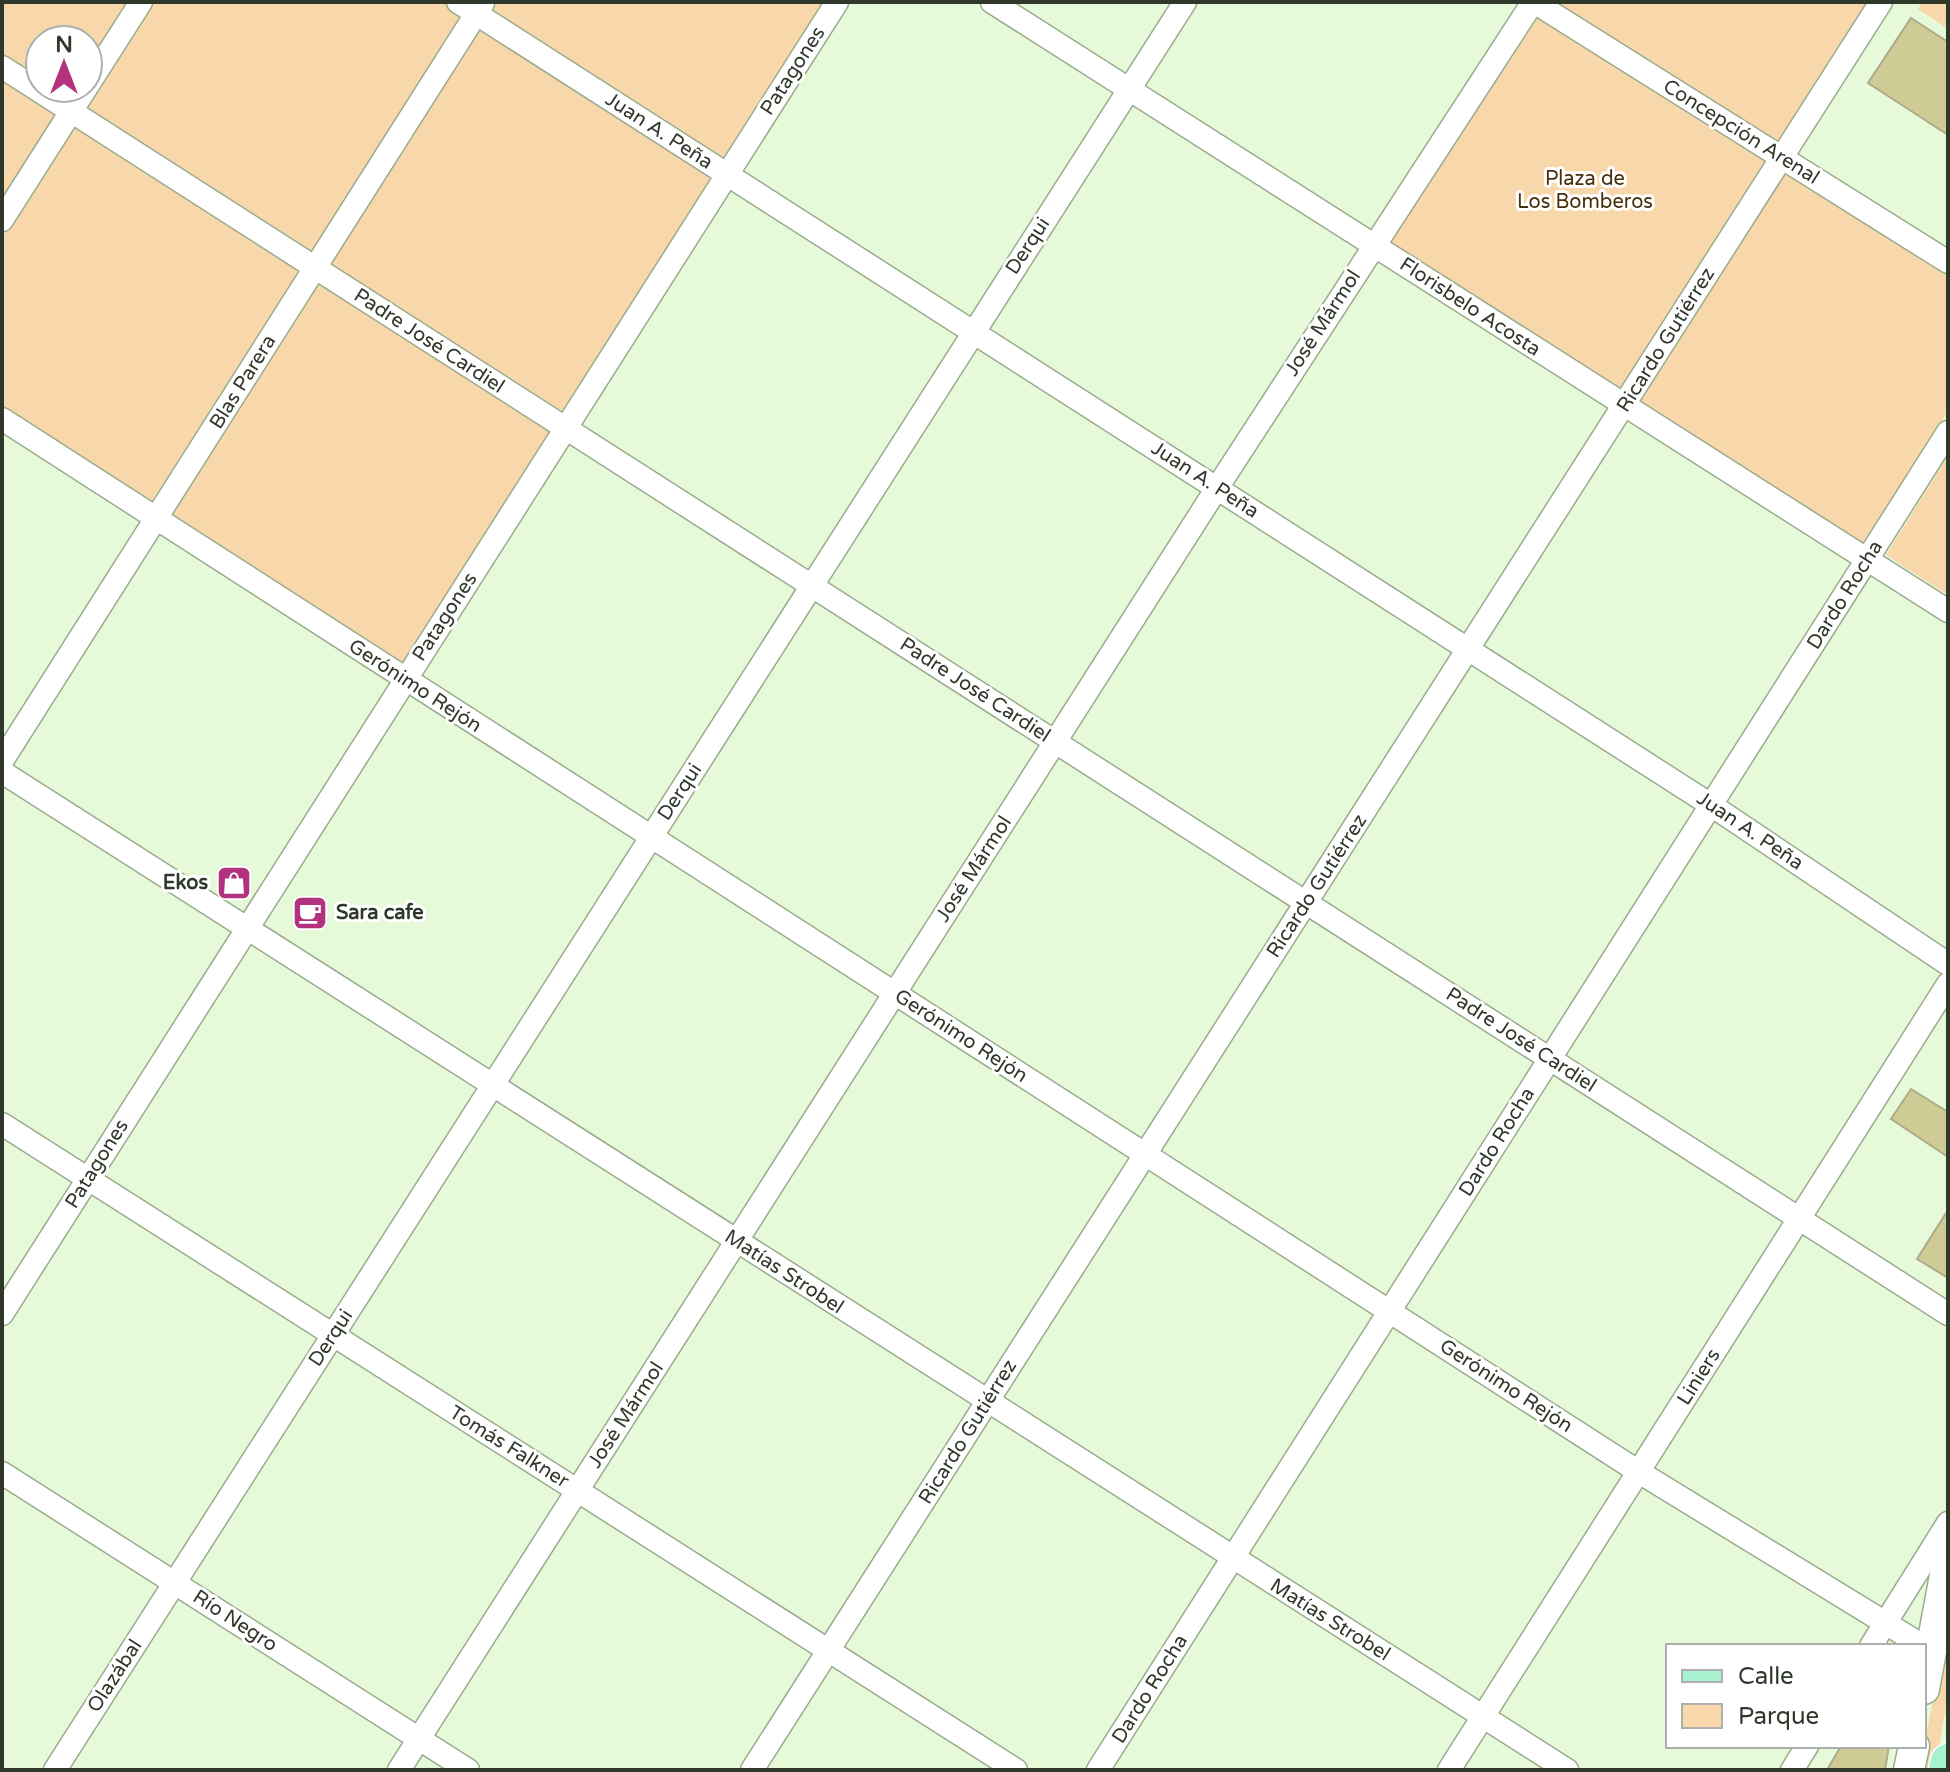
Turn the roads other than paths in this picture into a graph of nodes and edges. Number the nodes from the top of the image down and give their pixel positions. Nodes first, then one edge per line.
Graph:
1 (141, 2) edge
2 (837, 2) edge
3 (992, 2) edge
4 (1185, 2) edge
5 (1533, 2) edge
6 (1881, 2) edge
7 (473, 6) edge
8 (104, 60) edge
9 (2, 67) edge
10 (1129, 90) junction
11 (76, 104) edge
12 (71, 112) junction
13 (1782, 157) junction
14 (727, 174) junction
15 (2, 220) edge
16 (1373, 246) junction
17 (1948, 262) edge
18 (316, 268) junction
19 (973, 332) junction
20 (1625, 406) junction
21 (2, 419) edge
22 (566, 428) junction
23 (1948, 432) edge
24 (1217, 488) junction
25 (156, 519) junction
26 (1867, 560) junction
27 (812, 586) junction
28 (1948, 611) edge
29 (1468, 649) junction
30 (406, 680) junction
31 (1056, 742) junction
32 (2, 761) edge
33 (2, 772) edge
34 (1711, 805) junction
35 (651, 837) junction
36 (1307, 903) junction
37 (247, 928) junction
38 (1948, 964) edge
39 (1948, 984) edge
40 (895, 994) junction
41 (1550, 1059) junction
42 (492, 1085) junction
43 (2, 1124) edge
44 (1146, 1154) junction
45 (88, 1179) junction
46 (1800, 1219) junction
47 (737, 1241) junction
48 (1390, 1312) junction
49 (2, 1314) edge
50 (1948, 1314) edge
51 (333, 1335) junction
52 (987, 1402) junction
53 (1639, 1472) junction
54 (2, 1473) edge
55 (578, 1490) junction
56 (1948, 1523) edge
57 (1233, 1558) junction
58 (1948, 1559) edge
59 (175, 1582) junction
60 (1886, 1624) junction
61 (1872, 1644) edge
62 (1919, 1644) edge
63 (1926, 1648) edge
64 (829, 1651) junction
65 (1483, 1717) junction
66 (419, 1739) junction
67 (1806, 1748) edge
68 (1914, 1748) edge
69 (1948, 1761) edge
70 (55, 1770) edge
71 (399, 1770) edge
72 (468, 1770) edge
73 (752, 1770) edge
74 (1016, 1770) edge
75 (1098, 1770) edge
76 (1449, 1770) edge
77 (1567, 1770) edge
78 (1792, 1770) edge
79 (1909, 1770) edge
80 (1946, 1770) edge

1 - 8 street
2 - 14 street, Patagones
3 - 10 street, Florisbelo Acosta
4 - 10 street, Derqui
5 - 13 street, Concepción Arenal
5 - 16 street, José Mármol
6 - 13 street, Ricardo Gutiérrez
7 - 14 street, Juan A. Peña
7 - 18 street, Blas Parera
9 - 12 street, Padre José Cardiel
10 - 16 street, Florisbelo Acosta
10 - 19 street, Derqui
11 - 12 street
12 - 15 street
12 - 18 street, Padre José Cardiel
13 - 17 street, Concepción Arenal
13 - 20 street, Ricardo Gutiérrez
14 - 19 street, Juan A. Peña
14 - 22 street, Patagones
16 - 20 street, Florisbelo Acosta
16 - 24 street, José Mármol
18 - 22 street, Padre José Cardiel
18 - 25 street, Blas Parera
19 - 24 street, Juan A. Peña
19 - 27 street, Derqui
20 - 26 street, Florisbelo Acosta
20 - 29 street, Ricardo Gutiérrez
21 - 25 street, Gerónimo Rejón
22 - 27 street, Padre José Cardiel
22 - 30 street, Patagones
23 - 26 street, Dardo Rocha
24 - 29 street, Juan A. Peña
24 - 31 street, José Mármol
25 - 30 street, Gerónimo Rejón
25 - 32 street, Blas Parera
26 - 28 street, Florisbelo Acosta
26 - 34 street, Dardo Rocha
27 - 31 street, Padre José Cardiel
27 - 35 street, Derqui
29 - 34 street, Juan A. Peña
29 - 36 street, Ricardo Gutiérrez
30 - 35 street, Gerónimo Rejón
30 - 37 street, Patagones
31 - 36 street, Padre José Cardiel
31 - 40 street, José Mármol
33 - 37 street, Matías Strobel
34 - 38 street, Juan A. Peña
34 - 41 street, Dardo Rocha
35 - 40 street, Gerónimo Rejón
35 - 42 street, Derqui
36 - 41 street, Padre José Cardiel
36 - 44 street, Ricardo Gutiérrez
37 - 42 street, Matías Strobel
37 - 45 street, Patagones
39 - 46 street, Liniers
40 - 44 street, Gerónimo Rejón
40 - 47 street, José Mármol
41 - 46 street, Padre José Cardiel
41 - 48 street, Dardo Rocha
42 - 47 street, Matías Strobel
42 - 51 street, Derqui
43 - 45 street, Tomás Falkner
44 - 48 street, Gerónimo Rejón
44 - 52 street, Ricardo Gutiérrez
45 - 49 street, Patagones
45 - 51 street, Tomás Falkner
46 - 50 street, Padre José Cardiel
46 - 53 street, Liniers
47 - 52 street, Matías Strobel
47 - 55 street, José Mármol
48 - 53 street, Gerónimo Rejón
48 - 57 street, Dardo Rocha
51 - 55 street, Tomás Falkner
51 - 59 street, Derqui
52 - 57 street, Matías Strobel
52 - 64 street, Ricardo Gutiérrez
53 - 60 street, Gerónimo Rejón
53 - 65 street, Liniers
54 - 59 street, Río Negro
55 - 64 street, Tomás Falkner
55 - 66 street, José Mármol
56 - 60 street
57 - 65 street, Matías Strobel
57 - 75 street, Dardo Rocha
58 - 63 main road
59 - 66 street, Río Negro
59 - 70 street, Olazábal
60 - 61 street
60 - 62 street, Gerónimo Rejón
64 - 73 street, Ricardo Gutiérrez
64 - 74 street, Tomás Falkner
65 - 76 street, Liniers
65 - 77 street, Matías Strobel
66 - 71 street, José Mármol
66 - 72 street, Río Negro
67 - 78 street
68 - 79 main road
69 - 80 main road

